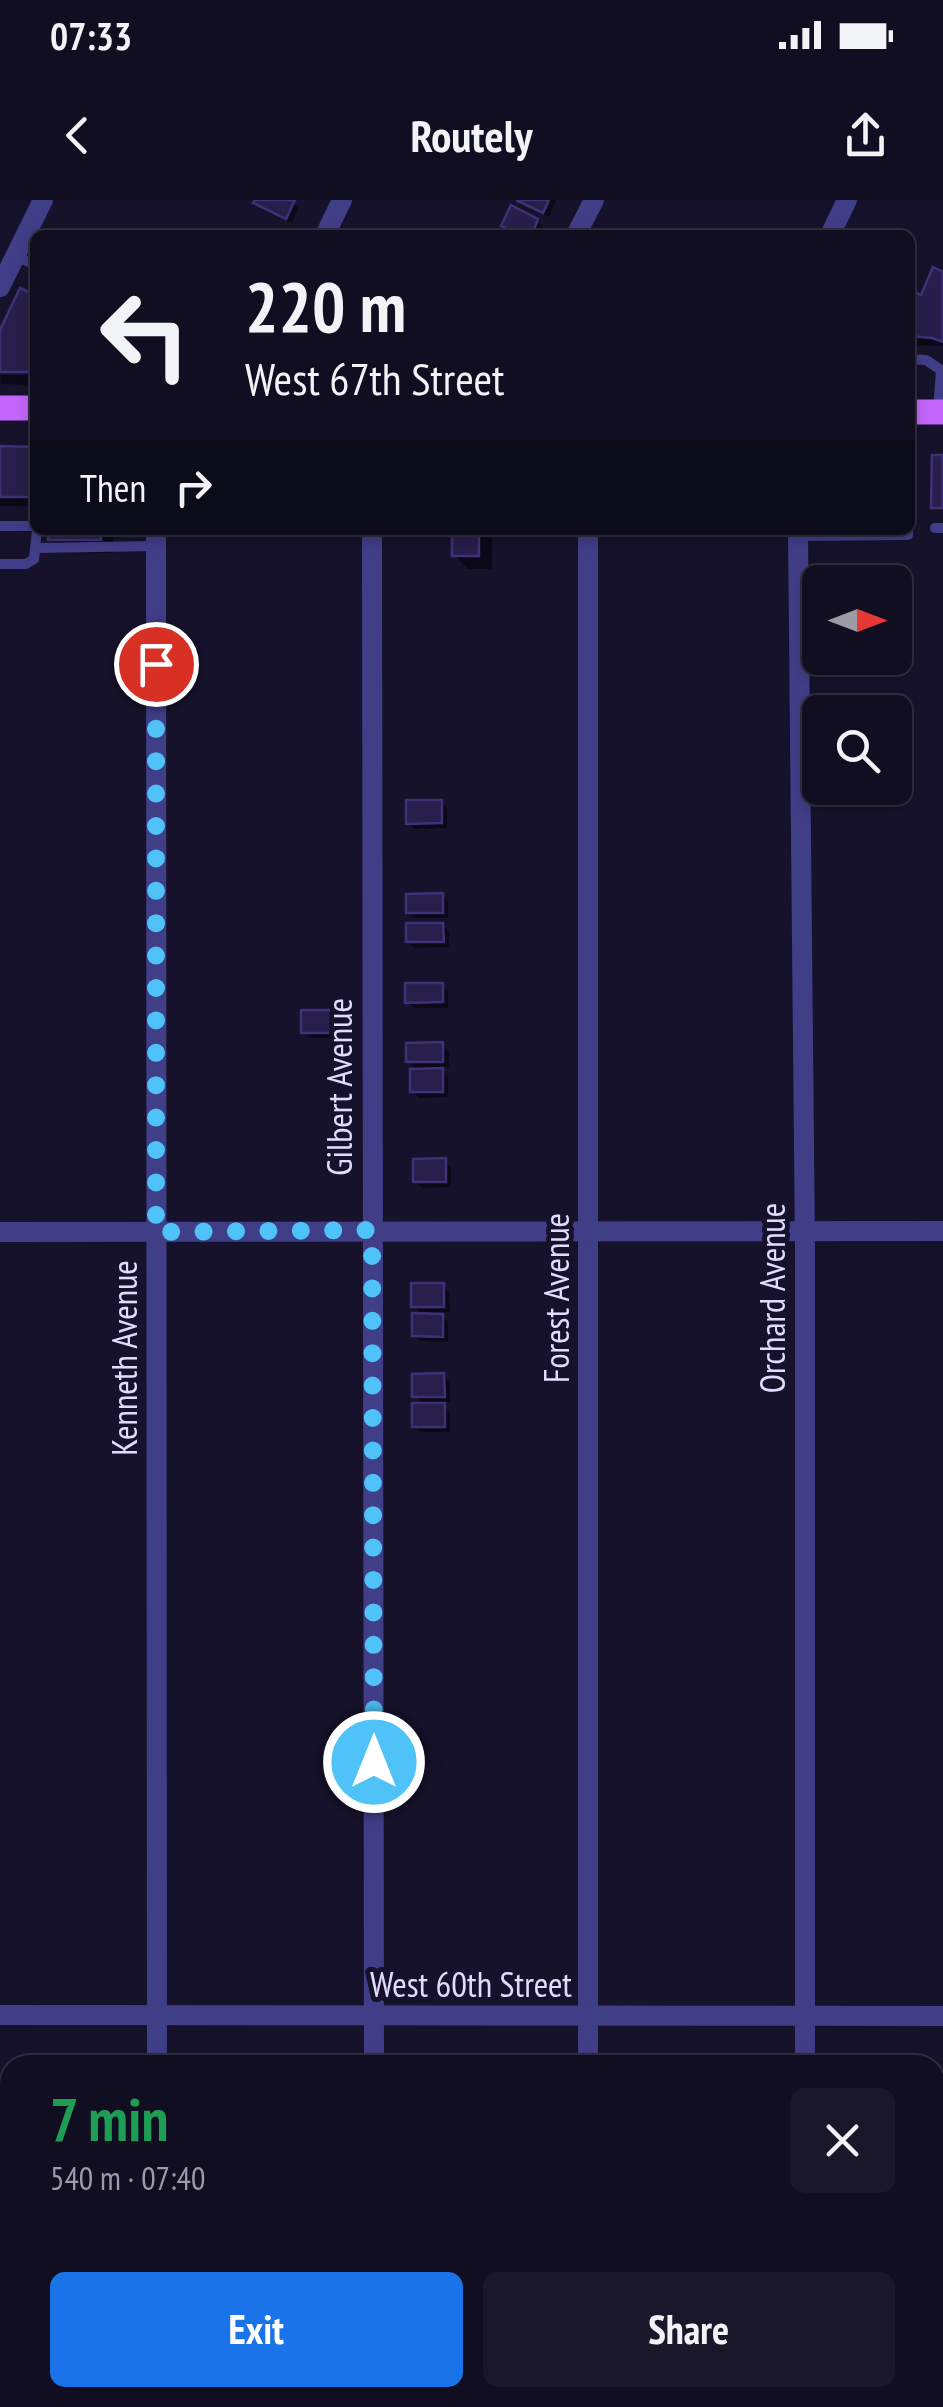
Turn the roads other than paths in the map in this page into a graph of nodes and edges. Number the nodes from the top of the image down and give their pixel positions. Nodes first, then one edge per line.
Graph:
1 (43, 200) edge
2 (342, 200) edge
3 (594, 200) edge
4 (847, 200) edge
5 (34, 230) edge
6 (327, 230) edge
7 (579, 230) edge
8 (832, 230) edge
9 (26, 260) edge
10 (0, 287) edge
11 (915, 359) edge
12 (0, 408) edge
13 (30, 408) edge
14 (940, 412) edge
15 (0, 526) edge
16 (30, 528) edge
17 (36, 535) edge
18 (117, 535) edge
19 (372, 535) edge
20 (588, 535) edge
21 (798, 535) edge
22 (871, 535) edge
23 (908, 535) edge
24 (156, 538) edge
25 (117, 546) junction
26 (36, 548) junction
27 (0, 564) edge
28 (372, 1230) junction
29 (804, 1230) junction
30 (943, 1231) edge
31 (0, 1232) edge
32 (156, 1232) junction
33 (588, 1232) junction
34 (0, 2015) edge
35 (943, 2016) edge
36 (157, 2017) junction
37 (374, 2017) junction
38 (588, 2017) junction
39 (805, 2017) junction
40 (157, 2055) edge
41 (374, 2055) edge
42 (588, 2055) edge
43 (806, 2055) edge

1 - 5 street
2 - 6 street
3 - 7 street
4 - 8 street
9 - 10 street
11 - 14 lane
12 - 13 main road
15 - 16 lane
17 - 26 lane
18 - 25 lane
19 - 28 street, Gilbert Avenue
20 - 33 street, Forest Avenue
21 - 29 street, Orchard Avenue
22 - 23 lane
24 - 25 lane
24 - 32 street, Kenneth Avenue
25 - 26 lane
26 - 27 lane
28 - 32 street
28 - 33 street
28 - 37 street, Gilbert Avenue
29 - 30 street
29 - 33 street
29 - 39 street, Orchard Avenue
31 - 32 street
32 - 36 street, Kenneth Avenue
33 - 38 street, Forest Avenue
34 - 36 street, West 60th Street
35 - 39 street, West 60th Street
36 - 37 street, West 60th Street
36 - 40 street, Kenneth Avenue
37 - 38 street, West 60th Street
37 - 41 street, Gilbert Avenue
38 - 39 street, West 60th Street
38 - 42 street, Forest Avenue
39 - 43 street, Orchard Avenue

